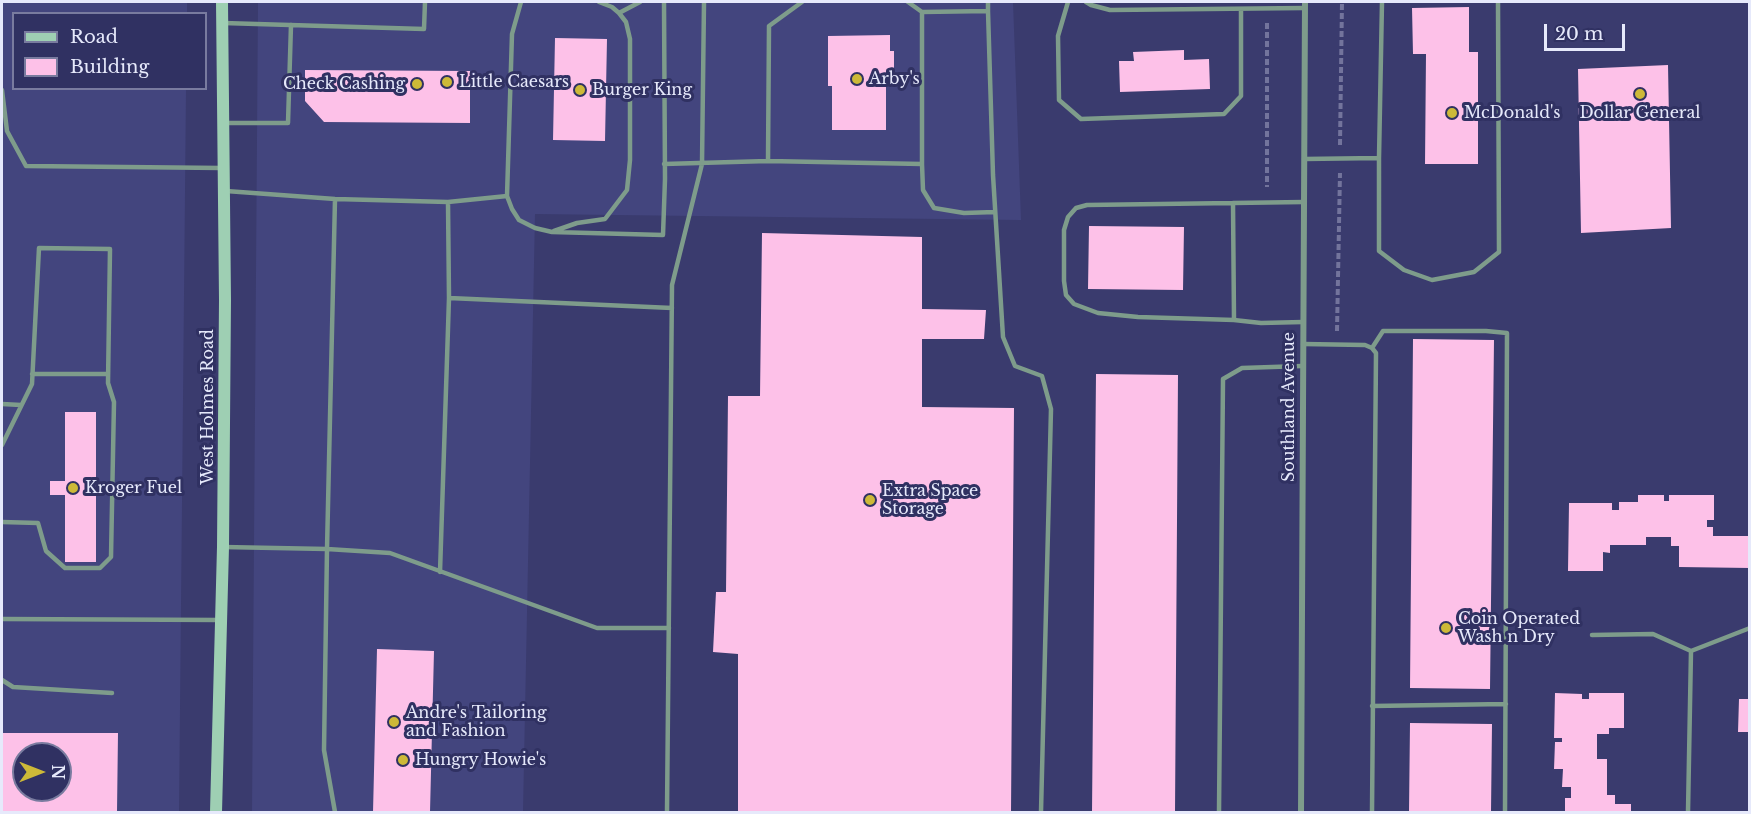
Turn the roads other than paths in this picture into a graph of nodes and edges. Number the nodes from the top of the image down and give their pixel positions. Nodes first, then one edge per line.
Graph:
1 (222, 2) edge
2 (425, 2) edge
3 (521, 2) edge
4 (599, 2) edge
5 (639, 2) edge
6 (664, 2) edge
7 (704, 2) edge
8 (802, 2) edge
9 (908, 2) edge
10 (988, 2) edge
11 (1068, 2) edge
12 (1086, 2) edge
13 (1382, 2) edge
14 (1498, 2) edge
15 (1305, 5) edge
16 (1241, 9) junction
17 (988, 11) junction
18 (922, 12) junction
19 (619, 13) junction
20 (222, 23) junction
21 (291, 25) junction
22 (2, 90) edge
23 (224, 123) junction
24 (1378, 158) junction
25 (1304, 159) junction
26 (768, 161) junction
27 (664, 164) junction
28 (702, 164) junction
29 (922, 164) junction
30 (222, 168) junction
31 (223, 191) junction
32 (507, 196) junction
33 (335, 199) junction
34 (448, 202) junction
35 (1304, 202) junction
36 (1233, 203) junction
37 (995, 212) junction
38 (552, 232) junction
39 (449, 298) junction
40 (672, 308) junction
41 (1234, 320) junction
42 (1303, 322) junction
43 (1303, 344) junction
44 (1372, 348) junction
45 (1302, 366) junction
46 (32, 374) junction
47 (108, 374) junction
48 (2, 404) edge
49 (21, 405) junction
50 (2, 445) edge
51 (2, 522) edge
52 (223, 547) junction
53 (327, 549) junction
54 (440, 572) junction
55 (2, 619) edge
56 (222, 620) junction
57 (669, 628) junction
58 (1749, 628) edge
59 (1592, 635) dead end
60 (1691, 651) junction
61 (2, 680) edge
62 (112, 693) dead end
63 (1506, 704) junction
64 (1372, 706) junction
65 (216, 813) edge
66 (334, 813) edge
67 (667, 813) edge
68 (1041, 813) edge
69 (1219, 813) edge
70 (1301, 813) edge
71 (1372, 813) edge
72 (1505, 813) edge
73 (1688, 813) edge

1 - 20 street, West Holmes Road
2 - 21 lane
3 - 32 lane
4 - 19 lane
5 - 19 lane
6 - 27 lane
7 - 28 lane
8 - 26 lane
9 - 18 lane
10 - 17 lane
11 - 16 lane
12 - 16 lane
13 - 24 lane
14 - 24 lane
15 - 16 lane
15 - 25 street, Southland Avenue
17 - 18 lane
17 - 37 lane
18 - 29 lane
19 - 38 lane
20 - 21 lane
20 - 23 street, West Holmes Road
21 - 23 lane
22 - 30 lane
23 - 30 street, West Holmes Road
24 - 25 lane
25 - 35 street, Southland Avenue
26 - 28 lane
26 - 29 lane
27 - 28 lane
27 - 38 lane
28 - 40 lane
29 - 37 lane
30 - 31 street, West Holmes Road
31 - 33 lane
31 - 52 street, West Holmes Road
32 - 34 lane
32 - 38 lane
33 - 34 lane
33 - 53 lane
34 - 39 lane
35 - 36 lane
35 - 42 street, Southland Avenue
36 - 41 lane
36 - 41 lane
37 - 68 lane
39 - 40 lane
39 - 54 lane
40 - 57 lane
41 - 42 lane
42 - 43 street, Southland Avenue
43 - 44 lane
43 - 45 street, Southland Avenue
44 - 63 lane
44 - 64 lane
45 - 69 lane
45 - 70 street, Southland Avenue
46 - 47 lane
46 - 47 lane
46 - 49 lane
47 - 51 lane
48 - 49 lane
49 - 50 lane
52 - 53 lane
52 - 56 street, West Holmes Road
53 - 54 lane
53 - 66 lane
54 - 57 lane
55 - 56 lane
56 - 65 street, West Holmes Road
57 - 67 lane
58 - 60 lane
59 - 60 lane
60 - 73 lane
61 - 62 lane
63 - 64 lane
63 - 72 lane
64 - 71 lane

